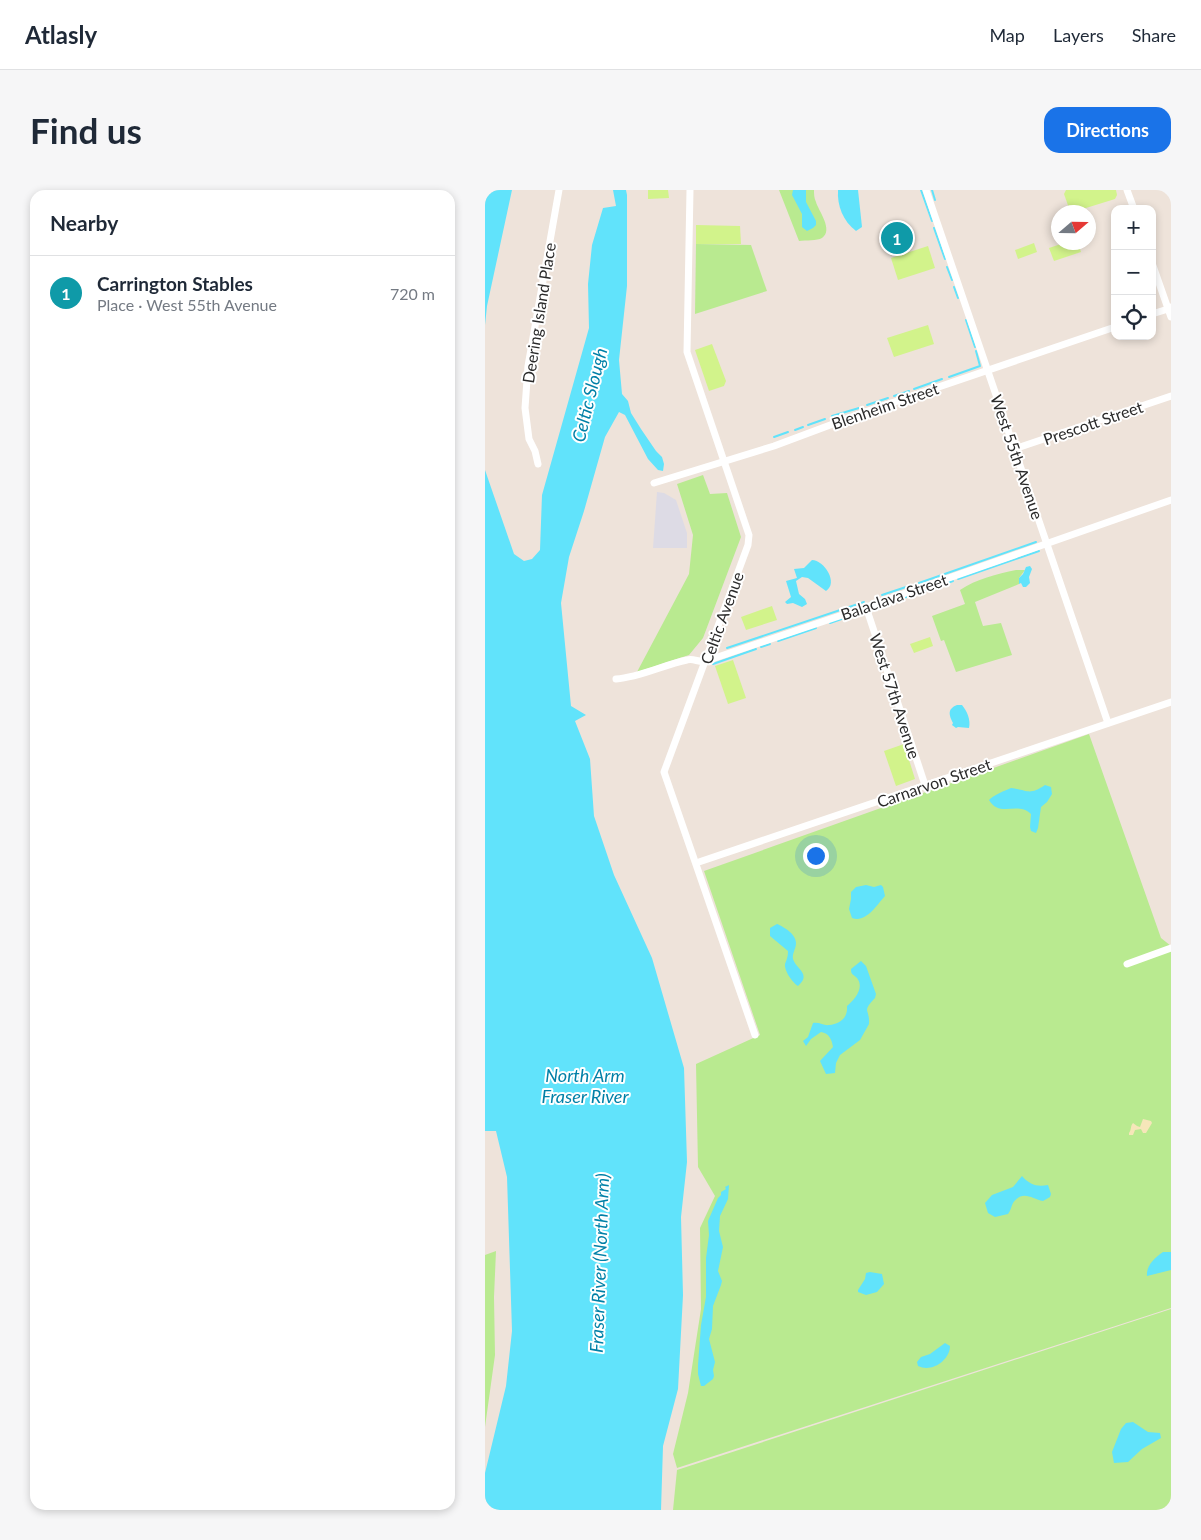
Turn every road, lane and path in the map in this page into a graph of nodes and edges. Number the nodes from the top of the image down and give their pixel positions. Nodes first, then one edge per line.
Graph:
1 (559, 190) edge
2 (690, 190) edge
3 (925, 190) edge
4 (1127, 190) edge
5 (1132, 205) edge
6 (1156, 274) edge
7 (1170, 311) edge
8 (1156, 313) edge
9 (1111, 328) edge
10 (987, 370) junction
11 (1171, 396) edge
12 (1014, 450) junction
13 (724, 462) junction
14 (538, 464) dead end
15 (654, 483) dead end
16 (1171, 500) edge
17 (1046, 544) junction
18 (866, 607) junction
19 (706, 660) junction
20 (616, 679) dead end
21 (1171, 702) edge
22 (1108, 724) junction
23 (925, 785) junction
24 (696, 863) junction
25 (1171, 948) edge
26 (1127, 964) dead end
27 (755, 1035) dead end

1 - 14 street, Deering Island Place
2 - 13 street, Celtic Avenue
3 - 10 street, West 55th Avenue
4 - 5 street
6 - 7 street
7 - 8 street
9 - 10 street, Blenheim Street
10 - 12 street, West 55th Avenue
10 - 13 street, Blenheim Street
11 - 12 street, Prescott Street
12 - 17 street, West 55th Avenue
13 - 15 street, Blenheim Street
13 - 19 street, Celtic Avenue
16 - 17 street, Balaclava Street
17 - 18 street, Balaclava Street
17 - 22 street, West 55th Avenue
18 - 19 street, Balaclava Street
18 - 23 street, West 57th Avenue
19 - 20 street, Balaclava Street
19 - 24 street, Celtic Avenue
21 - 22 street, Carnarvon Street
22 - 23 street, Carnarvon Street
23 - 24 street, Carnarvon Street
24 - 27 street, Celtic Avenue
25 - 26 street

